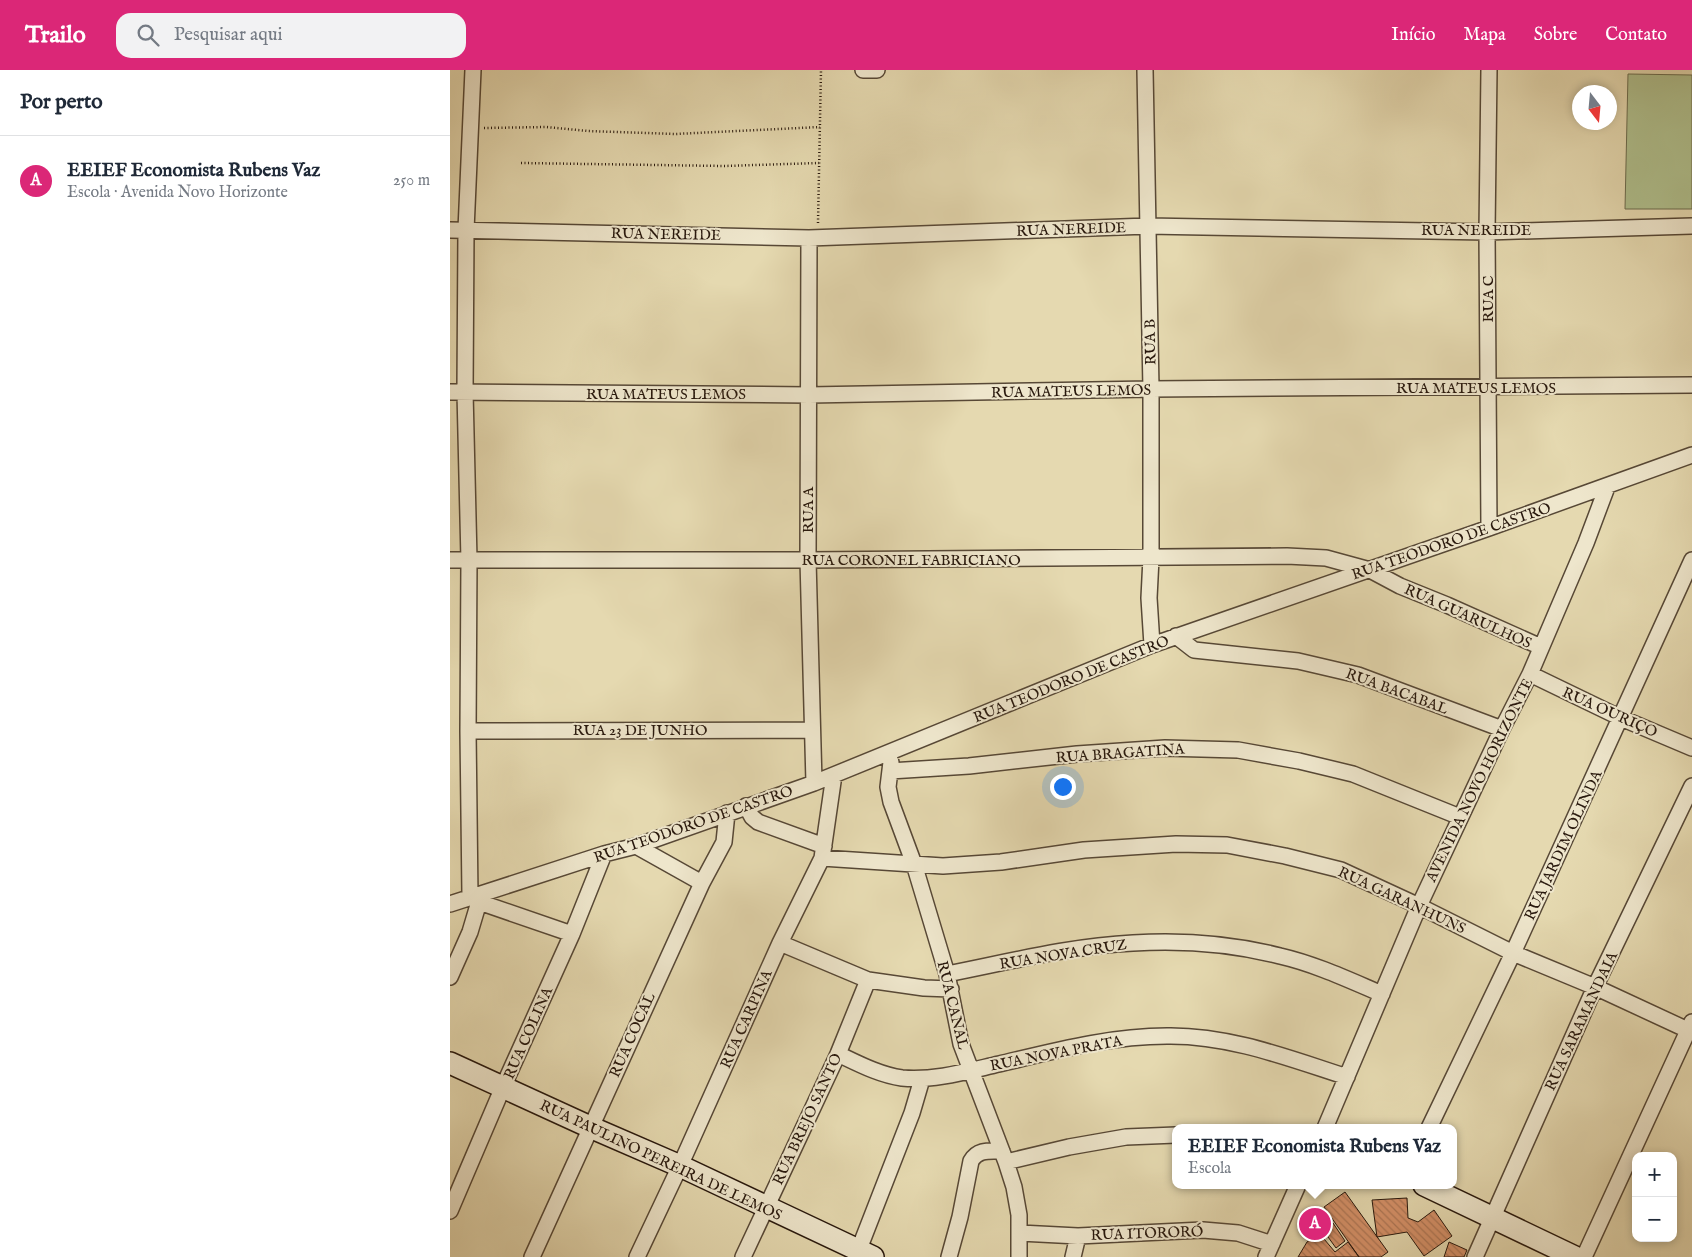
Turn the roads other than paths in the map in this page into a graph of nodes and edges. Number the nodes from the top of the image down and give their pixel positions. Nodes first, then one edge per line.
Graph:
1 (473, 70) edge
2 (863, 70) edge
3 (877, 70) edge
4 (1145, 70) edge
5 (1489, 70) edge
6 (1148, 226) junction
7 (1692, 226) edge
8 (450, 230) edge
9 (466, 230) junction
10 (1488, 232) junction
11 (814, 238) junction
12 (1692, 385) edge
13 (1488, 388) junction
14 (1151, 390) junction
15 (457, 392) edge
16 (809, 395) junction
17 (1692, 455) edge
18 (1606, 487) junction
19 (1489, 528) junction
20 (1151, 558) junction
21 (450, 560) edge
22 (468, 560) junction
23 (808, 560) junction
24 (1692, 560) edge
25 (1370, 570) junction
26 (1176, 636) junction
27 (1152, 645) junction
28 (1541, 648) junction
29 (1530, 674) junction
30 (1621, 718) junction
31 (1502, 729) junction
32 (812, 730) junction
33 (468, 731) junction
34 (1692, 748) edge
35 (891, 751) junction
36 (890, 771) junction
37 (834, 775) junction
38 (814, 783) junction
39 (1692, 786) edge
40 (746, 806) junction
41 (727, 813) junction
42 (1460, 817) junction
43 (636, 846) junction
44 (823, 852) junction
45 (604, 854) junction
46 (914, 864) junction
47 (702, 883) junction
48 (477, 897) junction
49 (450, 904) edge
50 (1419, 906) junction
51 (572, 934) junction
52 (780, 943) junction
53 (1513, 953) junction
54 (947, 974) junction
55 (450, 977) edge
56 (868, 980) junction
57 (1595, 987) junction
58 (951, 989) junction
59 (1382, 994) junction
60 (1691, 1028) edge
61 (838, 1054) junction
62 (450, 1063) edge
63 (970, 1070) junction
64 (1347, 1077) junction
65 (922, 1079) junction
66 (503, 1087) junction
67 (1327, 1124) edge
68 (1431, 1124) edge
69 (590, 1127) junction
70 (1172, 1135) edge
71 (1004, 1157) junction
72 (680, 1166) junction
73 (1296, 1189) edge
74 (1432, 1189) edge
75 (766, 1208) junction
76 (450, 1211) edge
77 (1492, 1218) junction
78 (1020, 1233) junction
79 (1078, 1236) junction
80 (1269, 1250) edge
81 (862, 1255) edge
82 (532, 1257) edge
83 (636, 1257) edge
84 (743, 1257) edge
85 (949, 1257) edge
86 (1019, 1257) edge
87 (1073, 1257) edge
88 (1475, 1257) edge
89 (1575, 1257) edge
90 (1584, 1257) edge

1 - 9 street
2 - 3 street
4 - 6 street, RUA B
5 - 10 street, RUA C
6 - 10 street, RUA NEREIDE
6 - 11 street, RUA NEREIDE
6 - 14 street, RUA B
7 - 10 street, RUA NEREIDE
8 - 9 street, RUA NEREIDE
9 - 11 street, RUA NEREIDE
9 - 15 street
10 - 13 street, RUA C
11 - 16 street, RUA A
12 - 13 street, RUA MATEUS LEMOS
13 - 14 street, RUA MATEUS LEMOS
13 - 19 street, RUA C
14 - 16 street, RUA MATEUS LEMOS
14 - 20 street, RUA B
15 - 16 street, RUA MATEUS LEMOS
15 - 22 street
16 - 23 street, RUA A
17 - 18 street, RUA TEODORO DE CASTRO
18 - 19 street, RUA TEODORO DE CASTRO
18 - 28 street, AVENIDA NOVO HORIZONTE
19 - 25 street, RUA TEODORO DE CASTRO
20 - 23 street, RUA CORONEL FABRICIANO
20 - 25 street, RUA CORONEL FABRICIANO
20 - 27 street, RUA B
21 - 22 street, RUA CORONEL FABRICIANO
22 - 23 street, RUA CORONEL FABRICIANO
22 - 33 street
23 - 32 street, RUA A
24 - 30 street, RUA JARDIM OLINDA
25 - 26 street, RUA TEODORO DE CASTRO
25 - 28 street, RUA GUARULHOS
26 - 27 street, RUA TEODORO DE CASTRO
26 - 31 street, RUA BACABAL
27 - 35 street, RUA TEODORO DE CASTRO
28 - 29 street, AVENIDA NOVO HORIZONTE
29 - 30 street, RUA OURIÇO
29 - 31 street, AVENIDA NOVO HORIZONTE
30 - 34 street, RUA OURIÇO
30 - 53 street, RUA JARDIM OLINDA
31 - 42 street, AVENIDA NOVO HORIZONTE
32 - 33 street, RUA 23 DE JUNHO
32 - 38 street, RUA A
33 - 48 street
35 - 36 street, RUA CANAL
35 - 37 street, RUA TEODORO DE CASTRO
36 - 42 street, RUA BRAGATINA
36 - 46 street, RUA CANAL
37 - 38 street, RUA TEODORO DE CASTRO
37 - 44 street, RUA CARPINA
38 - 40 street, RUA TEODORO DE CASTRO
39 - 57 street, RUA SARAMANDAIA
40 - 41 street, RUA TEODORO DE CASTRO
40 - 44 street, RUA GARANHUNS
41 - 43 street, RUA TEODORO DE CASTRO
41 - 47 street, RUA COCAL
42 - 50 street, AVENIDA NOVO HORIZONTE
43 - 45 street, RUA TEODORO DE CASTRO
43 - 47 street
44 - 46 street, RUA GARANHUNS
44 - 52 street, RUA CARPINA
45 - 48 street, RUA TEODORO DE CASTRO
45 - 51 street, RUA COLINA
46 - 50 street, RUA GARANHUNS
46 - 54 street, RUA CANAL
47 - 69 street, RUA COCAL
48 - 49 street, RUA TEODORO DE CASTRO
48 - 51 street
48 - 55 street
50 - 53 street, RUA GARANHUNS
50 - 59 street, AVENIDA NOVO HORIZONTE
51 - 66 street, RUA COLINA
52 - 56 street
52 - 72 street, RUA CARPINA
53 - 57 street, RUA GARANHUNS
53 - 68 street, RUA JARDIM OLINDA
54 - 58 street, RUA CANAL
54 - 59 street, RUA NOVA CRUZ
56 - 58 street
56 - 61 street, RUA BREJO SANTO
57 - 60 street, RUA GARANHUNS
57 - 77 street, RUA SARAMANDAIA
58 - 63 street, RUA CANAL
59 - 64 street, AVENIDA NOVO HORIZONTE
60 - 90 street
61 - 65 street, RUA NOVA PRATA
61 - 75 street, RUA BREJO SANTO
62 - 66 street, RUA PAULINO PEREIRA DE LEMOS
63 - 64 street, RUA NOVA PRATA
63 - 65 street, RUA NOVA PRATA
63 - 71 street, RUA CANAL
64 - 67 street, AVENIDA NOVO HORIZONTE
65 - 81 street
66 - 69 street, RUA PAULINO PEREIRA DE LEMOS
66 - 76 street, RUA COLINA
69 - 72 street, RUA PAULINO PEREIRA DE LEMOS
69 - 82 street, RUA COCAL
70 - 71 street
71 - 78 street, RUA CANAL
71 - 85 street
72 - 75 street, RUA PAULINO PEREIRA DE LEMOS
72 - 83 street, RUA CARPINA
73 - 80 street
74 - 77 street
75 - 81 street, RUA PAULINO PEREIRA DE LEMOS
75 - 84 street, RUA BREJO SANTO
77 - 88 street, RUA SARAMANDAIA
77 - 89 street
78 - 79 street, RUA ITORORÓ
78 - 86 street, RUA CANAL
79 - 80 street, RUA ITORORÓ
79 - 87 street

